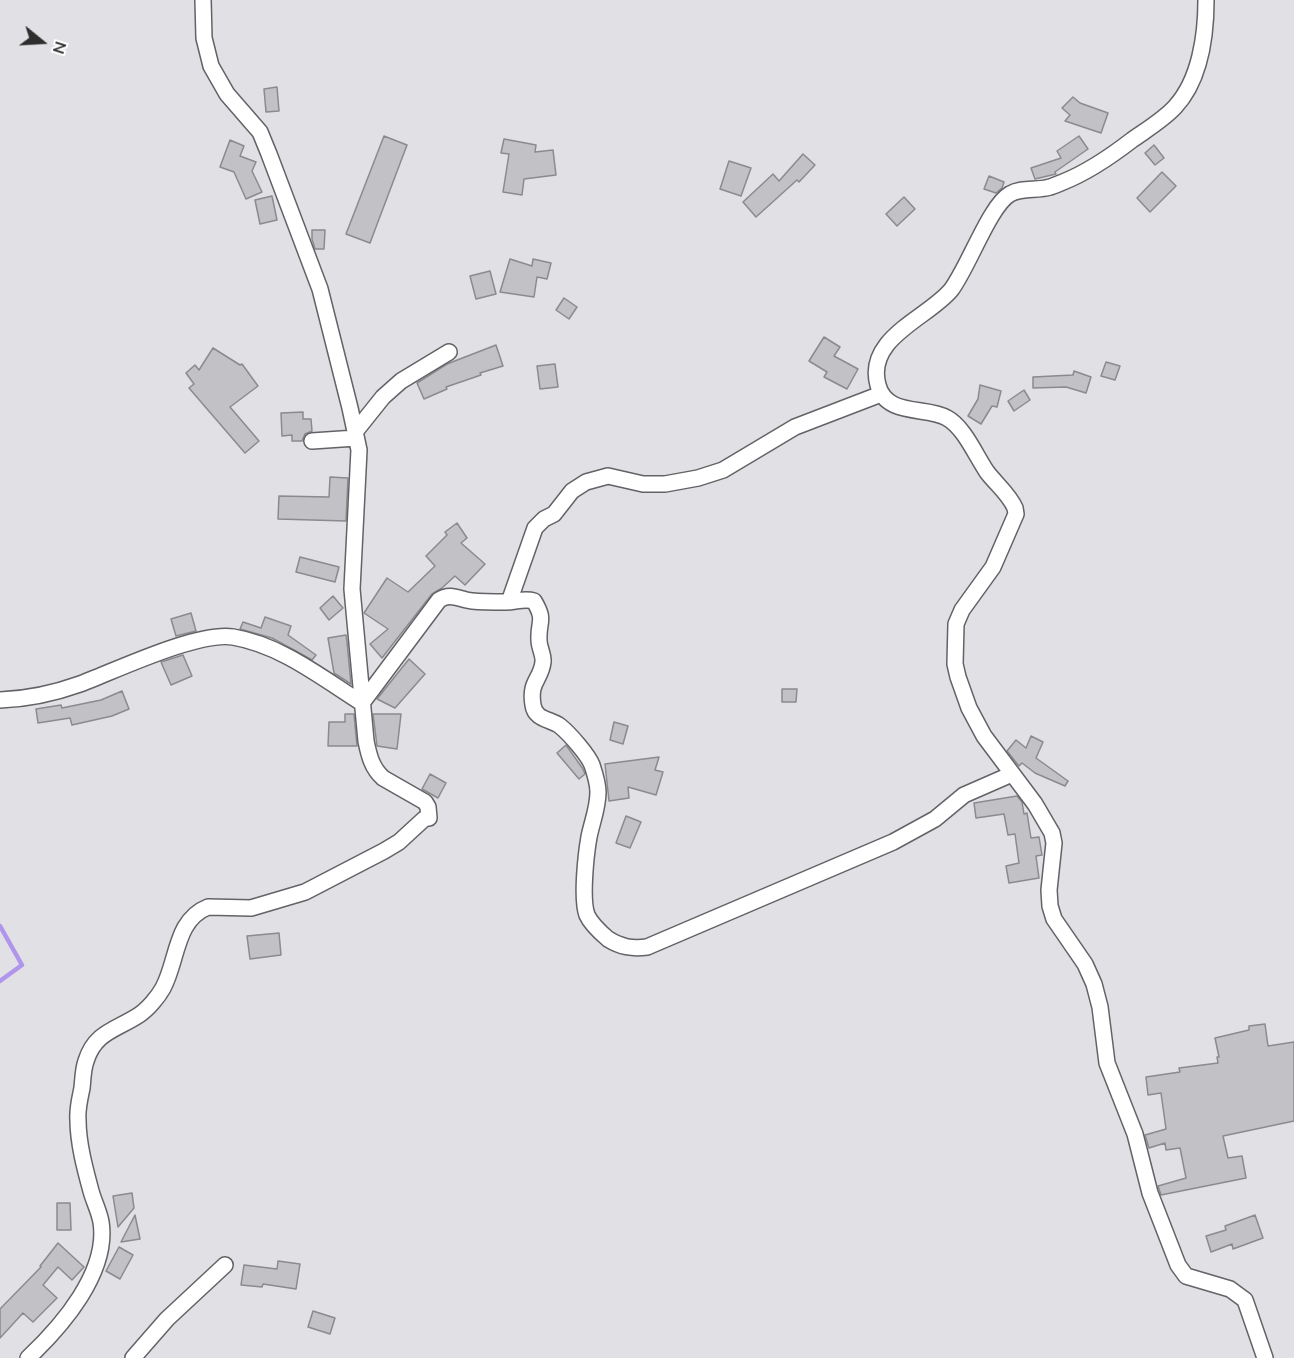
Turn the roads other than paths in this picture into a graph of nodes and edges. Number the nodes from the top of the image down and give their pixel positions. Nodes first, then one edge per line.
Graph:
1 (203, 0) edge
2 (1206, 0) edge
3 (449, 352) dead end
4 (881, 394) junction
5 (356, 435) junction
6 (312, 441) dead end
7 (508, 602) junction
8 (0, 700) edge
9 (362, 703) junction
10 (1012, 774) junction
11 (225, 1265) dead end
12 (28, 1358) edge
13 (134, 1358) edge
14 (1265, 1358) edge

1 - 5 street
2 - 4 street
3 - 5 street
4 - 7 street
4 - 10 street
5 - 6 street
5 - 9 street
7 - 9 street
7 - 10 street
8 - 9 street
9 - 12 street
10 - 14 street
11 - 13 street

